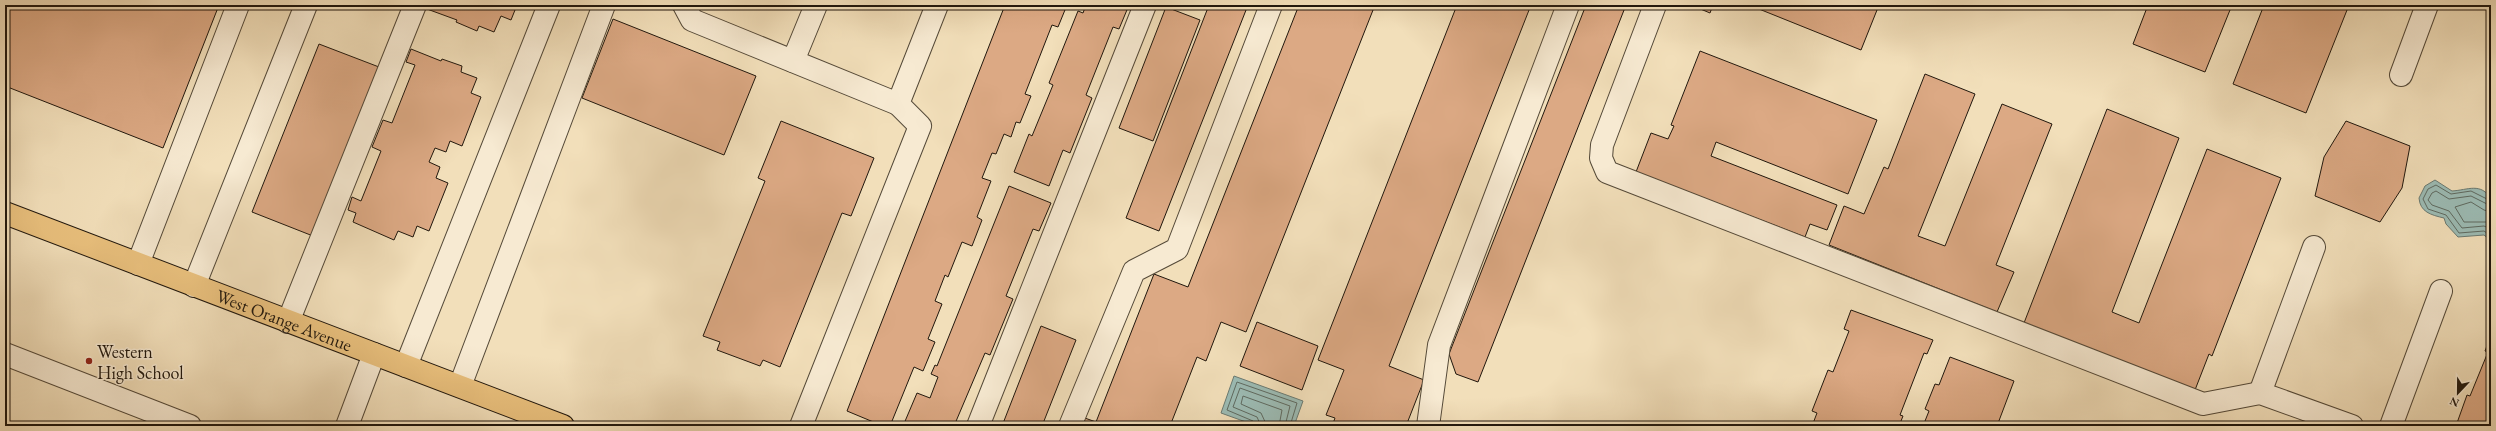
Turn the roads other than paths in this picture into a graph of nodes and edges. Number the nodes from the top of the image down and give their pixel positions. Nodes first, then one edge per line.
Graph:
1 (238, 5) edge
2 (306, 5) edge
3 (414, 5) edge
4 (549, 5) edge
5 (604, 5) edge
6 (684, 5) edge
7 (816, 5) edge
8 (936, 5) edge
9 (1145, 5) edge
10 (1271, 5) edge
11 (1568, 5) edge
12 (1655, 5) edge
13 (2426, 5) edge
14 (793, 61) junction
15 (2401, 75) dead end
16 (898, 104) junction
17 (5, 213) edge
18 (2314, 247) dead end
19 (138, 264) junction
20 (194, 286) junction
21 (2441, 291) dead end
22 (288, 322) junction
23 (5, 354) edge
24 (374, 354) junction
25 (406, 366) junction
26 (460, 386) junction
27 (2260, 392) junction
28 (190, 426) edge
29 (347, 426) edge
30 (563, 426) edge
31 (801, 426) edge
32 (978, 426) edge
33 (1070, 426) edge
34 (1428, 426) edge
35 (2352, 426) edge
36 (2392, 426) edge

1 - 19 lane
2 - 20 lane
3 - 22 lane
4 - 25 lane
5 - 26 lane
6 - 14 lane
7 - 14 lane
8 - 16 lane
9 - 32 lane
10 - 33 lane
11 - 34 lane
12 - 27 lane
13 - 15 lane
14 - 16 lane
16 - 31 lane
17 - 19 main road, West Orange Avenue
18 - 27 lane
19 - 20 main road, West Orange Avenue
20 - 22 main road, West Orange Avenue
21 - 36 lane
22 - 24 main road, West Orange Avenue
23 - 28 lane
24 - 25 main road, West Orange Avenue
24 - 29 lane
25 - 26 main road, West Orange Avenue
26 - 30 main road, West Orange Avenue
27 - 35 lane

